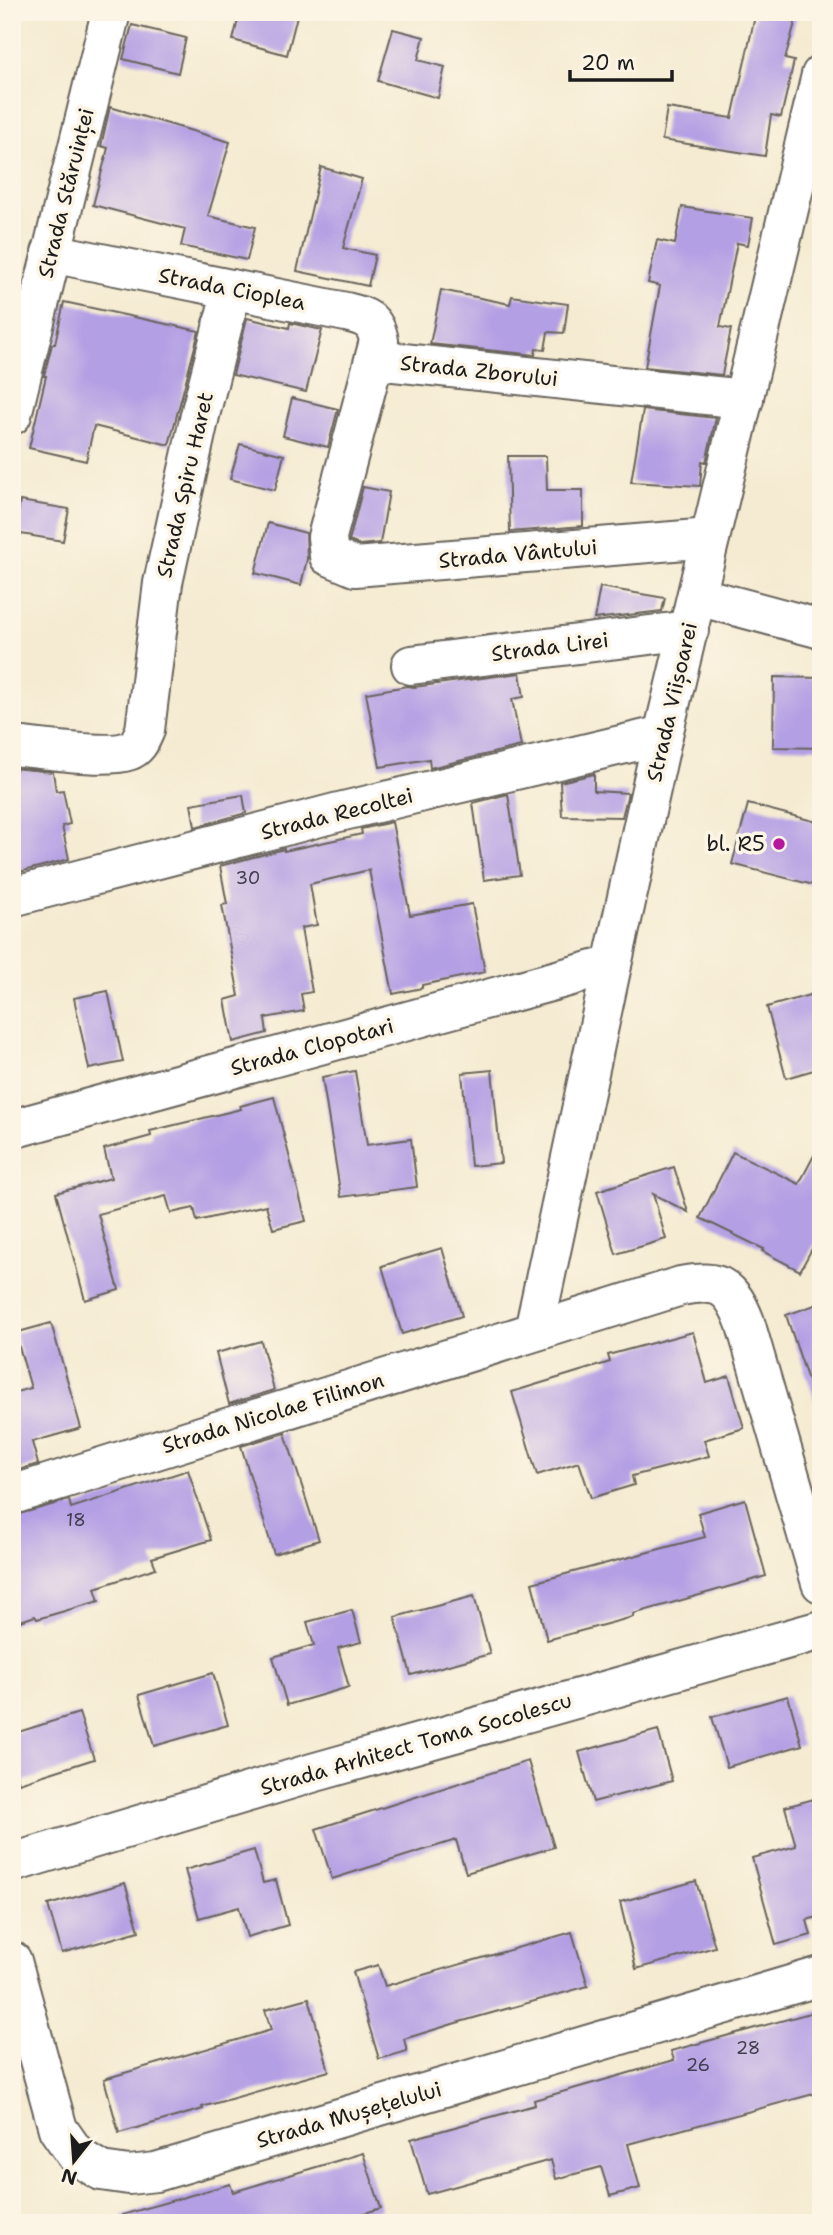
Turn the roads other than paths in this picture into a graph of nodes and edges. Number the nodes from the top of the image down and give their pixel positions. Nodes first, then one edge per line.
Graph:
1 (111, 12) edge
2 (821, 75) edge
3 (51, 253) junction
4 (232, 289) junction
5 (375, 360) junction
6 (744, 398) junction
7 (12, 415) edge
8 (710, 538) junction
9 (328, 556) joint
10 (693, 613) junction
11 (821, 629) edge
12 (411, 665) dead end
13 (663, 735) junction
14 (12, 746) edge
15 (12, 897) edge
16 (612, 965) junction
17 (12, 1129) edge
18 (534, 1331) junction
19 (12, 1496) edge
20 (821, 1583) edge
21 (821, 1630) edge
22 (12, 1863) edge
23 (12, 1961) edge
24 (821, 1976) edge

1 - 3 street, Strada Stăruinței
2 - 6 street, Strada Viișoarei
3 - 4 street, Strada Cioplea
3 - 7 street, Strada Stăruinței
4 - 5 street, Strada Cioplea
4 - 14 street, Strada Spiru Haret
5 - 6 street, Strada Zborului
5 - 9 street, Strada Zborului
6 - 8 street, Strada Viișoarei
8 - 9 street, Strada Vântului
8 - 10 street, Strada Viișoarei
10 - 11 street
10 - 12 street, Strada Lirei
10 - 13 street, Strada Viișoarei
13 - 15 street, Strada Recoltei
13 - 16 street, Strada Viișoarei
16 - 17 street, Strada Clopotari
16 - 18 street, Strada Viișoarei
18 - 19 street, Strada Nicolae Filimon
18 - 20 street
21 - 22 street, Strada Arhitect Toma Socolescu
23 - 24 street, Strada Mușețelului

